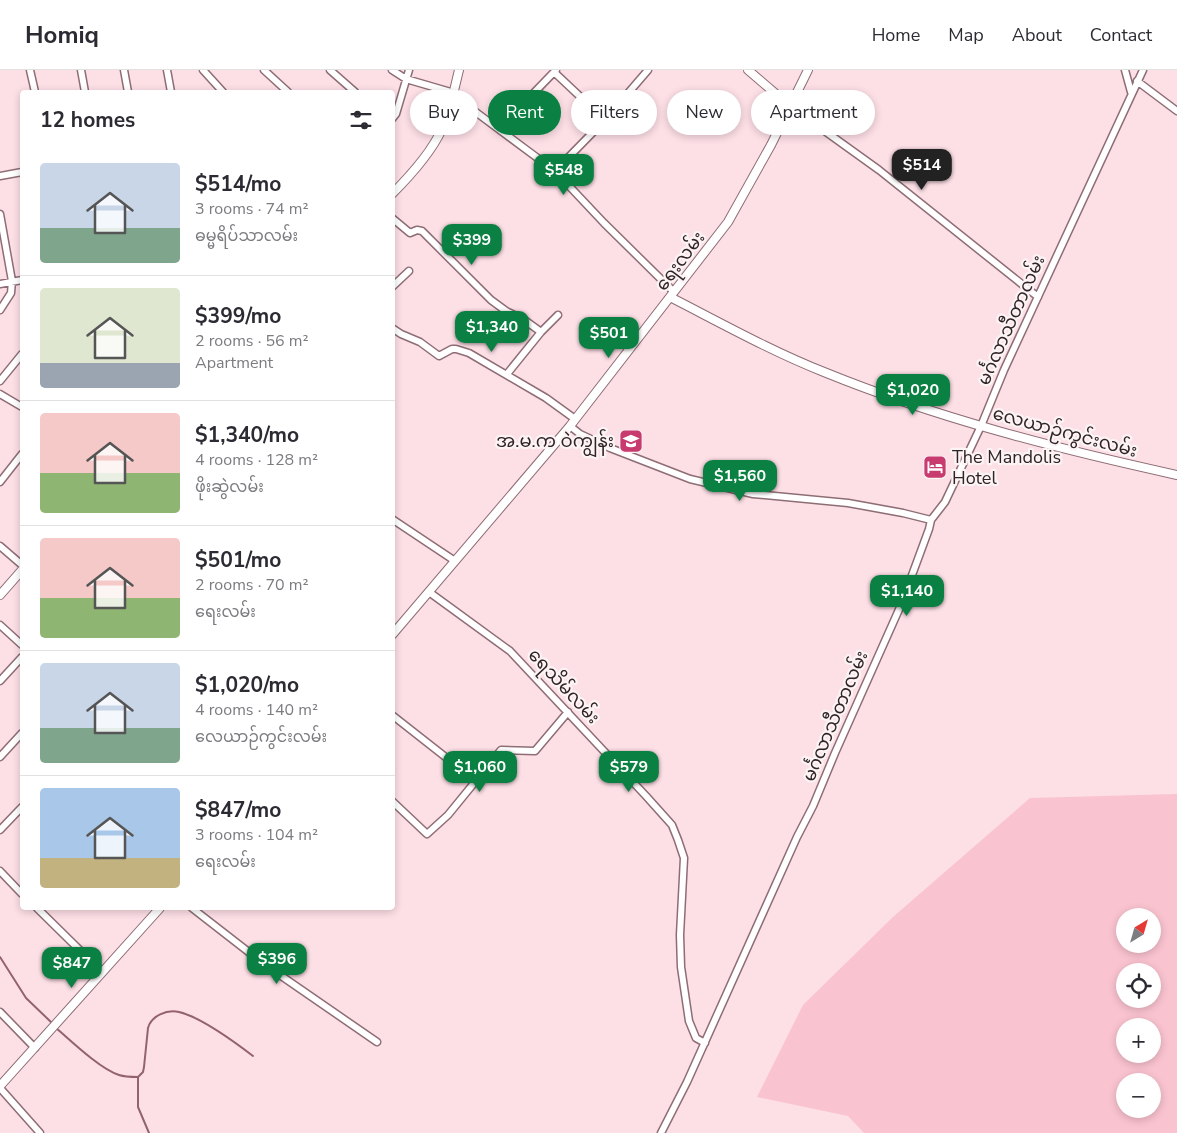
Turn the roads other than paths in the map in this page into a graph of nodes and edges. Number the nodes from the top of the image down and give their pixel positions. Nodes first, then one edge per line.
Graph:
1 (30, 70) edge
2 (81, 70) edge
3 (124, 70) edge
4 (167, 70) edge
5 (203, 70) edge
6 (264, 70) edge
7 (330, 70) edge
8 (392, 70) edge
9 (409, 70) edge
10 (459, 70) edge
11 (648, 70) edge
12 (748, 70) edge
13 (808, 70) edge
14 (1125, 70) edge
15 (1143, 70) edge
16 (555, 71) edge
17 (406, 79) junction
18 (1137, 81) junction
19 (35, 90) edge
20 (86, 90) edge
21 (128, 90) edge
22 (171, 90) edge
23 (221, 90) edge
24 (286, 90) edge
25 (353, 90) edge
26 (436, 90) edge
27 (454, 90) edge
28 (536, 90) edge
29 (574, 90) edge
30 (631, 90) edge
31 (771, 90) edge
32 (798, 90) edge
33 (1131, 92) junction
34 (395, 110) edge
35 (1177, 111) edge
36 (438, 135) edge
37 (506, 135) edge
38 (590, 135) edge
39 (776, 135) edge
40 (830, 135) edge
41 (555, 171) junction
42 (20, 172) edge
43 (0, 176) edge
44 (395, 191) edge
45 (0, 214) edge
46 (395, 220) edge
47 (1, 229) edge
48 (409, 271) dead end
49 (20, 280) edge
50 (12, 281) junction
51 (0, 284) edge
52 (395, 284) edge
53 (672, 295) junction
54 (1038, 297) junction
55 (0, 310) edge
56 (558, 315) dead end
57 (395, 330) edge
58 (540, 332) junction
59 (20, 357) edge
60 (507, 374) junction
61 (0, 382) edge
62 (0, 394) edge
63 (20, 406) edge
64 (575, 419) junction
65 (570, 426) junction
66 (981, 426) junction
67 (20, 457) edge
68 (1177, 475) edge
69 (0, 482) edge
70 (931, 520) junction
71 (395, 521) edge
72 (0, 546) edge
73 (455, 562) junction
74 (20, 563) edge
75 (20, 572) edge
76 (429, 592) junction
77 (0, 595) edge
78 (0, 625) edge
79 (395, 632) edge
80 (20, 643) edge
81 (20, 659) edge
82 (0, 680) edge
83 (568, 712) junction
84 (395, 717) edge
85 (20, 735) edge
86 (0, 757) edge
87 (476, 781) junction
88 (395, 804) edge
89 (20, 809) edge
90 (0, 830) edge
91 (0, 871) edge
92 (20, 892) edge
93 (38, 910) edge
94 (158, 910) edge
95 (195, 910) edge
96 (102, 972) junction
97 (0, 1012) edge
98 (377, 1042) dead end
99 (705, 1043) junction
100 (35, 1048) junction
101 (0, 1087) edge
102 (40, 1133) edge
103 (661, 1133) edge

1 - 19 street
2 - 20 street
3 - 21 street
4 - 22 street
5 - 23 street
6 - 24 street
7 - 25 street
8 - 17 street
9 - 17 street
10 - 27 street
11 - 30 street
12 - 31 street
13 - 32 street, ရေးလမ်း
14 - 33 street
15 - 18 street, မင်္ဂလာသီတာလမ်း
16 - 28 street
16 - 29 street
17 - 26 street
17 - 34 street
18 - 33 street, မင်္ဂလာသီတာလမ်း
18 - 35 street
33 - 54 street, မင်္ဂလာသီတာလမ်း
36 - 44 street
37 - 41 street
38 - 41 street
39 - 53 street, ရေးလမ်း
40 - 54 street
41 - 53 street
42 - 43 street
45 - 47 street
46 - 58 street
47 - 50 street
48 - 52 street
49 - 50 street
50 - 51 street
50 - 55 street
53 - 64 street, ရေးလမ်း
53 - 66 street, လေယာဉ်ကွင်းလမ်း
54 - 66 street, မင်္ဂလာသီတာလမ်း
56 - 58 street
57 - 60 street
58 - 60 street
59 - 61 street
60 - 64 street
62 - 63 street
64 - 65 street, ရေးလမ်း
65 - 70 street
65 - 73 street, ရေးလမ်း
66 - 68 street, လေယာဉ်ကွင်းလမ်း
66 - 70 street, မင်္ဂလာသီတာလမ်း
67 - 69 street
70 - 99 street, မင်္ဂလာသီတာလမ်း
71 - 73 street
72 - 74 street
73 - 76 street, ရေးလမ်း
75 - 77 street
76 - 79 street, ရေးလမ်း
76 - 83 street, ရေသိမ်လမ်း
78 - 80 street
81 - 82 street
83 - 87 street
83 - 99 street, ရေသိမ်လမ်း
84 - 87 street
85 - 86 street
87 - 88 street
89 - 90 street
91 - 92 street
93 - 96 street
94 - 96 street
95 - 98 street
96 - 100 street
97 - 100 street
99 - 103 street, မင်္ဂလာသီတာလမ်း
100 - 101 street
101 - 102 street

